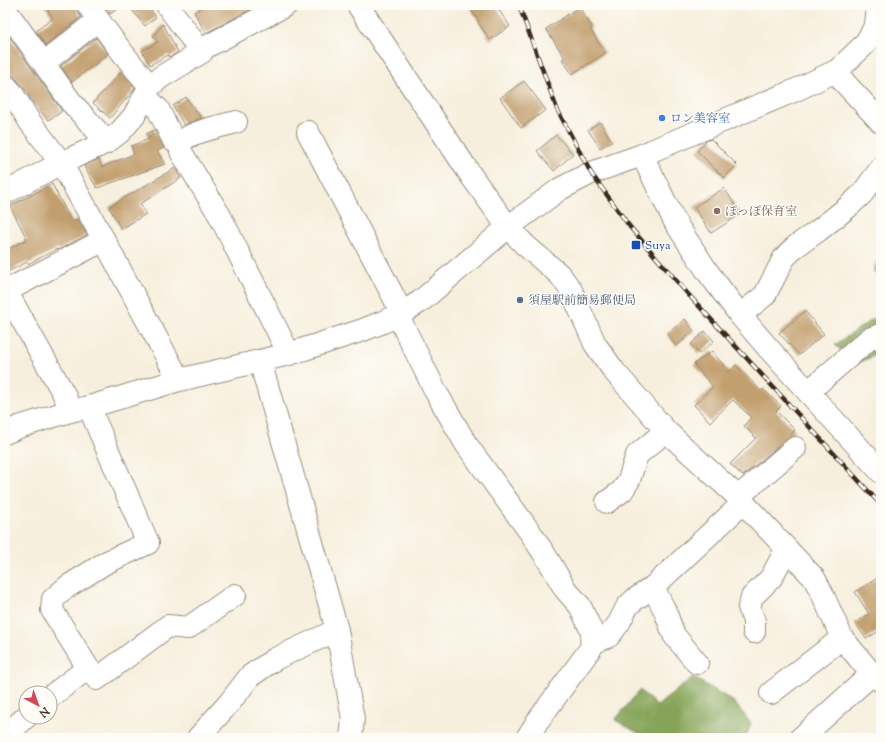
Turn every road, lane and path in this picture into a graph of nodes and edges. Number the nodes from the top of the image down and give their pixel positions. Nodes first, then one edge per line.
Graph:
1 (167, 5) edge
2 (286, 5) edge
3 (358, 5) edge
4 (878, 5) edge
5 (5, 9) edge
6 (93, 12) edge
7 (202, 49) junction
8 (44, 63) junction
9 (838, 70) junction
10 (148, 91) junction
11 (7, 92) edge
12 (236, 122) dead end
13 (881, 122) edge
14 (308, 132) dead end
15 (107, 142) junction
16 (181, 144) junction
17 (642, 155) junction
18 (60, 162) junction
19 (881, 168) edge
20 (5, 192) edge
21 (508, 227) junction
22 (104, 240) junction
23 (5, 291) edge
24 (400, 315) junction
25 (740, 315) junction
26 (881, 335) edge
27 (289, 354) junction
28 (260, 361) junction
29 (179, 380) junction
30 (808, 392) junction
31 (80, 409) junction
32 (666, 432) junction
33 (5, 433) edge
34 (795, 448) dead end
35 (881, 472) edge
36 (741, 500) junction
37 (607, 502) dead end
38 (786, 550) junction
39 (653, 587) junction
40 (235, 595) dead end
41 (337, 630) junction
42 (754, 632) dead end
43 (842, 638) junction
44 (592, 643) junction
45 (697, 663) dead end
46 (88, 668) junction
47 (876, 678) edge
48 (58, 691) edge
49 (771, 693) dead end
50 (198, 738) edge
51 (351, 738) edge
52 (527, 738) edge
53 (801, 738) edge

1 - 7 street
2 - 7 street
3 - 21 street
4 - 9 street
5 - 8 street
6 - 8 street
6 - 10 street
7 - 10 street
8 - 15 street
9 - 13 street
9 - 17 street
10 - 15 street
10 - 16 street
11 - 18 street
12 - 16 street
14 - 24 street
15 - 18 street
16 - 27 street
17 - 21 street
17 - 25 street
18 - 20 street
18 - 22 street
19 - 25 street
21 - 24 street
21 - 32 street
22 - 23 street
22 - 29 street
23 - 31 street
24 - 27 street
24 - 44 street
25 - 30 street
26 - 30 street
27 - 28 street
28 - 29 street
28 - 41 street
29 - 31 street
30 - 35 street
31 - 33 street
31 - 46 street
32 - 36 street
32 - 37 street
34 - 36 street
36 - 38 street
36 - 39 street
38 - 42 street
38 - 43 street
39 - 44 street
39 - 45 street
40 - 46 street
41 - 50 street
41 - 51 street
43 - 47 street
43 - 49 street
44 - 52 street
46 - 48 street
47 - 53 street

